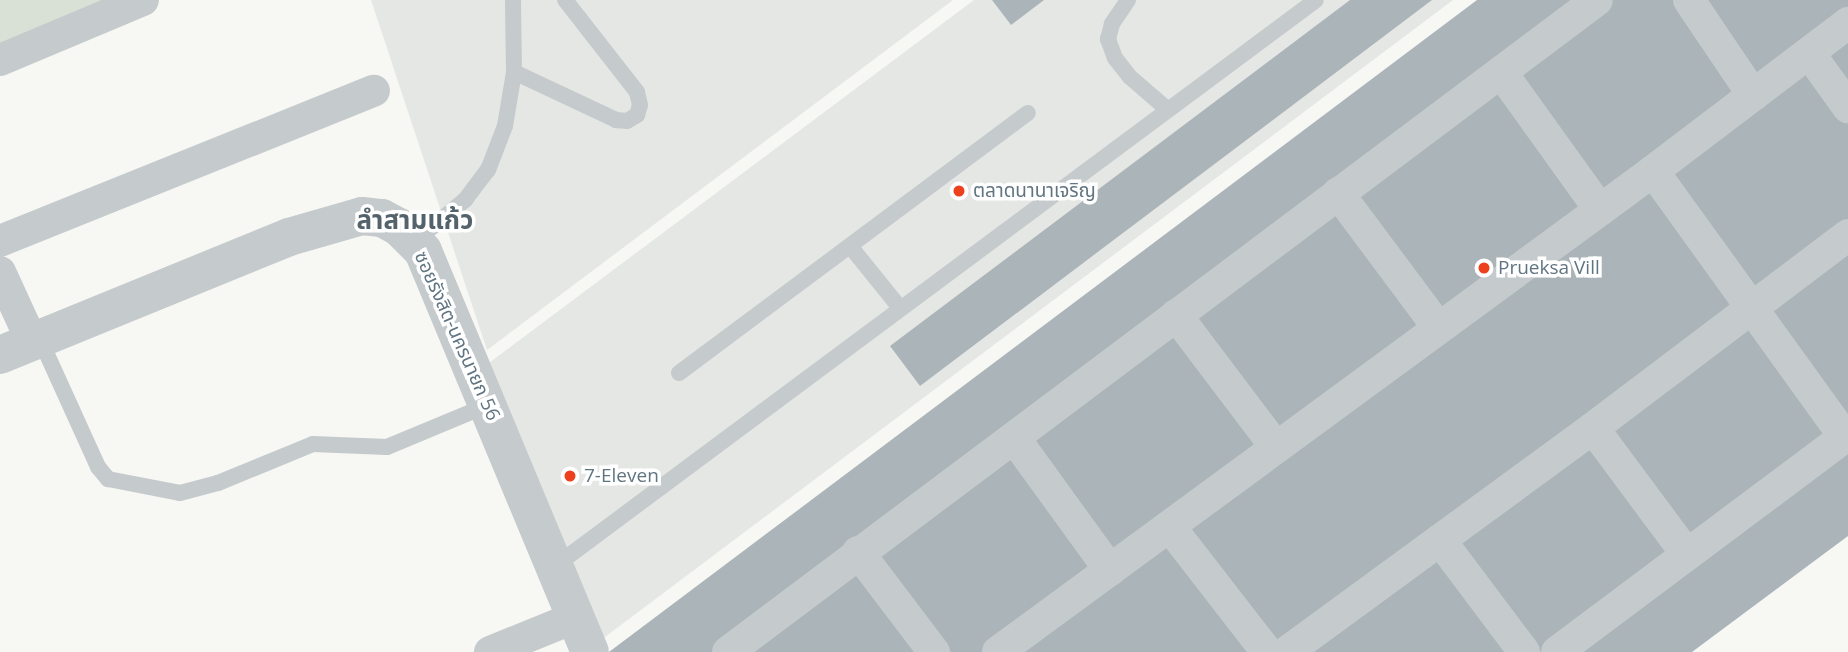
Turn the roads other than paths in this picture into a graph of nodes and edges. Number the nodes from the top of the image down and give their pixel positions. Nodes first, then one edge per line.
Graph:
1 (143, 0) edge
2 (513, 0) edge
3 (565, 0) edge
4 (1128, 0) edge
5 (1597, 0) edge
6 (1689, 0) edge
7 (1309, 2) edge
8 (1848, 23) edge
9 (1809, 53) junction
10 (0, 60) edge
11 (514, 72) junction
12 (1501, 72) junction
13 (374, 91) dead end
14 (1753, 95) junction
15 (1848, 107) edge
16 (1167, 109) junction
17 (1027, 113) dead end
18 (1653, 170) junction
19 (1338, 193) junction
20 (1600, 210) junction
21 (1848, 235) edge
22 (0, 241) edge
23 (415, 241) junction
24 (850, 246) junction
25 (0, 272) edge
26 (900, 308) junction
27 (1750, 308) junction
28 (1175, 315) junction
29 (1438, 327) junction
30 (16, 344) edge
31 (679, 373) dead end
32 (488, 405) junction
33 (1593, 428) junction
34 (1846, 436) edge
35 (1015, 439) junction
36 (1276, 447) junction
37 (1170, 527) junction
38 (1440, 540) junction
39 (858, 552) junction
40 (1686, 553) junction
41 (555, 566) junction
42 (1110, 570) junction
43 (576, 617) junction
44 (1003, 651) edge
45 (490, 652) edge
46 (590, 652) edge
47 (728, 652) edge
48 (933, 652) edge
49 (1267, 652) edge
50 (1287, 652) edge
51 (1524, 652) edge
52 (1557, 652) edge

1 - 10 street
2 - 11 lane
3 - 11 lane
4 - 16 lane
5 - 12 street
6 - 14 street
7 - 16 lane
8 - 9 street
9 - 14 street
9 - 15 street
11 - 23 lane
12 - 19 street
12 - 20 street
13 - 22 street
14 - 18 street
16 - 26 lane
17 - 24 lane
18 - 20 street
18 - 27 street
19 - 28 street
19 - 29 street
20 - 29 street
21 - 27 street
23 - 30 street, ซอยรังสิต-นครนายก 56
23 - 32 street, ซอยรังสิต-นครนายก 56
24 - 26 lane
24 - 31 lane
25 - 30 street
26 - 41 lane
27 - 33 street
27 - 34 street
28 - 35 street
28 - 36 street
29 - 36 street
30 - 32 lane
32 - 41 street, ซอยรังสิต-นครนายก 56
33 - 38 street
33 - 40 street
34 - 40 street
35 - 39 street
35 - 42 street
36 - 37 street
37 - 42 street
37 - 49 street
38 - 50 street
38 - 51 street
39 - 47 street
39 - 48 street
40 - 52 street
41 - 43 street, ซอยรังสิต-นครนายก 56
42 - 44 street
43 - 45 street
43 - 46 street, ซอยรังสิต-นครนายก 56

